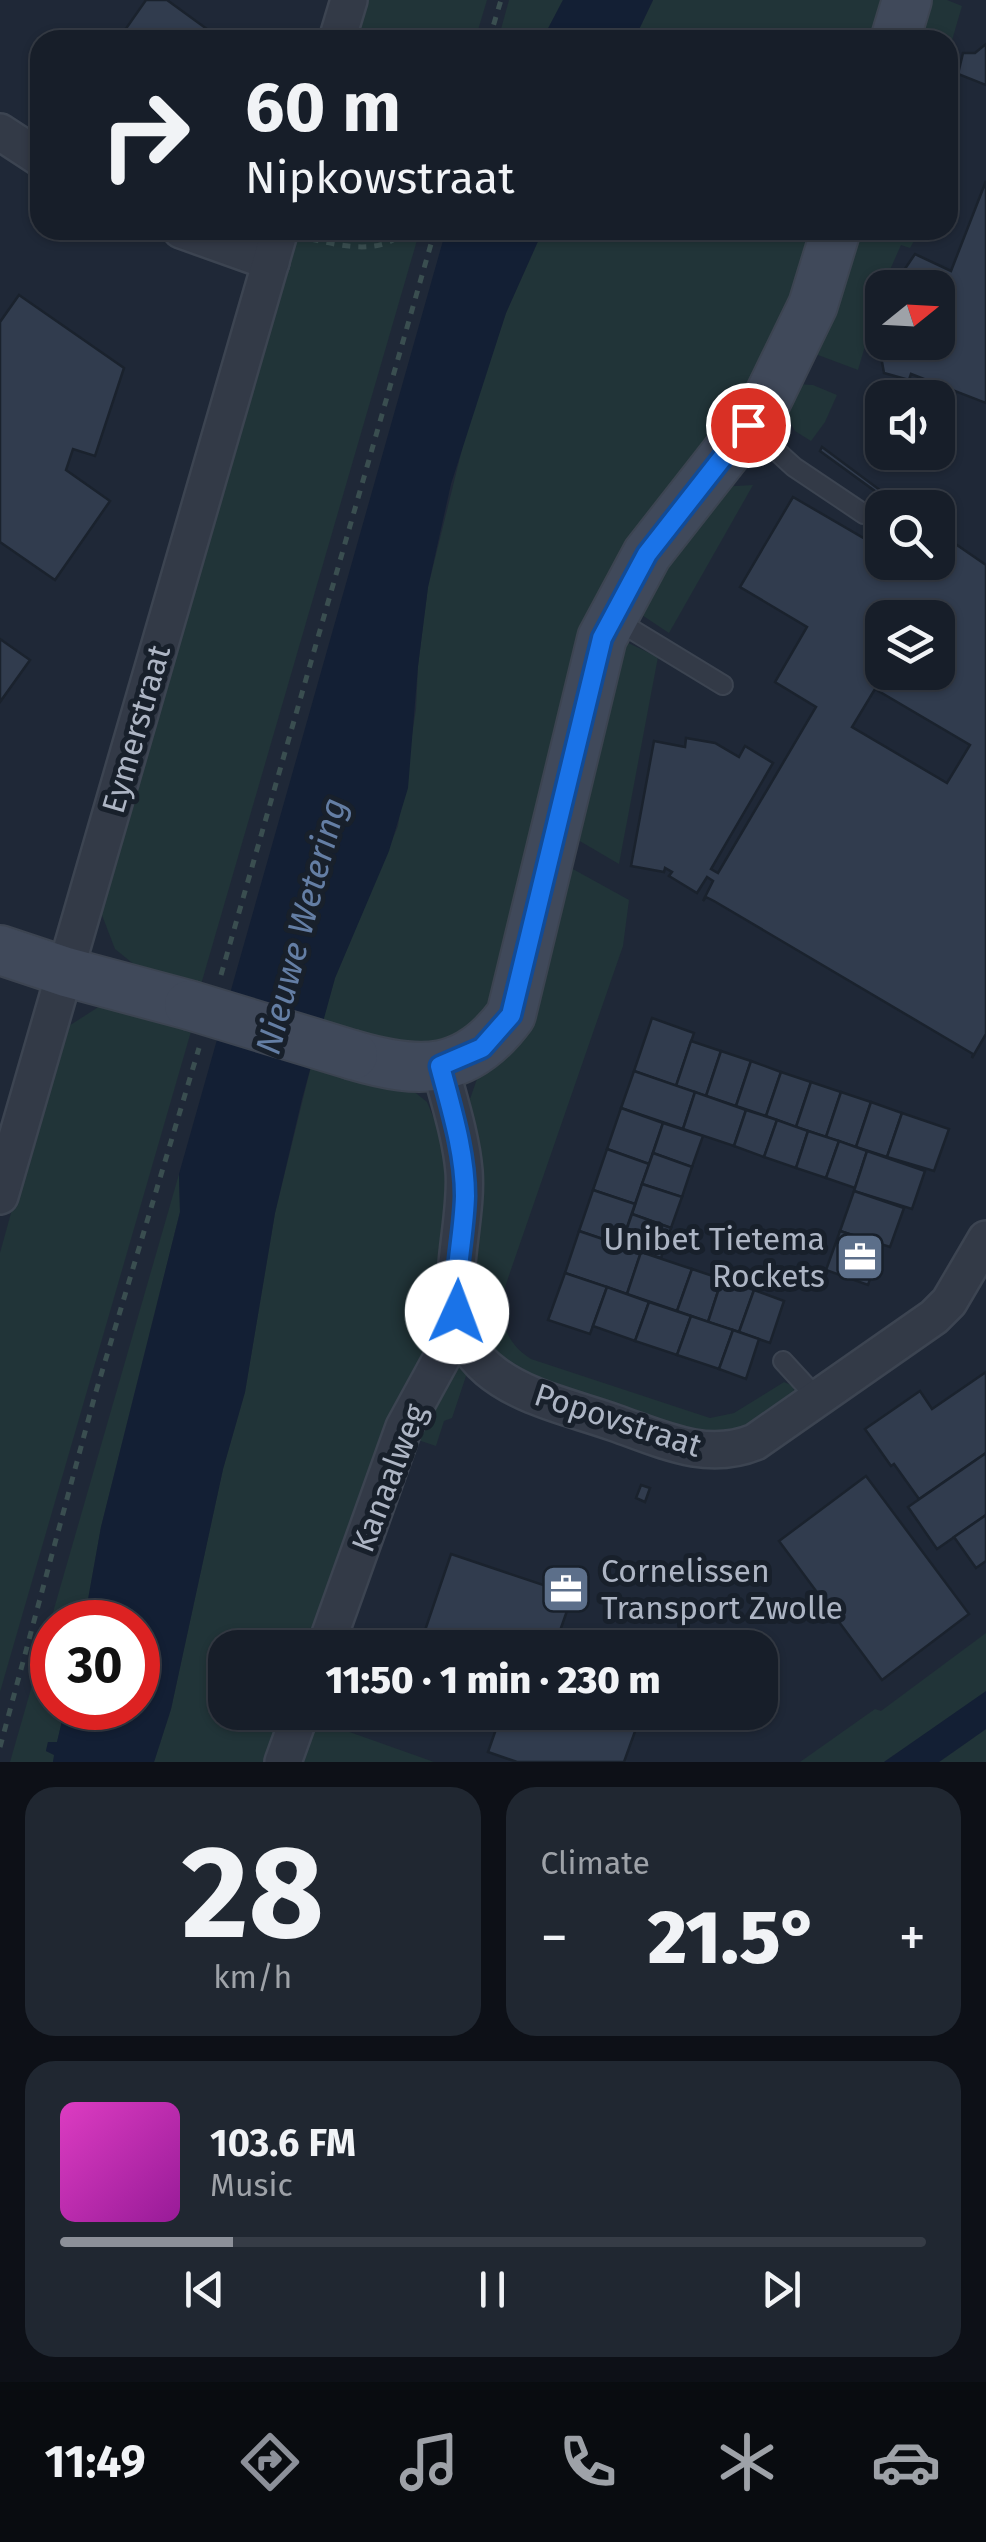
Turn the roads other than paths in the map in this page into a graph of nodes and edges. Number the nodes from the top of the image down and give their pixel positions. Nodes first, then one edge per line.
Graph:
1 (349, 0) edge
2 (907, 0) edge
3 (340, 30) edge
4 (897, 30) edge
5 (0, 132) edge
6 (30, 152) edge
7 (833, 240) edge
8 (277, 241) edge
9 (748, 425) junction
10 (864, 514) dead end
11 (612, 617) junction
12 (723, 685) dead end
13 (0, 950) edge
14 (66, 972) junction
15 (440, 1066) junction
16 (0, 1196) edge
17 (986, 1240) edge
18 (457, 1312) junction
19 (783, 1361) dead end
20 (818, 1399) junction
21 (331, 1630) edge
22 (295, 1730) edge
23 (283, 1762) edge

1 - 3 street
2 - 4 street
5 - 6 street
7 - 9 street
8 - 14 street, Eymerstraat
9 - 10 lane
9 - 11 street
11 - 12 lane
11 - 15 street
13 - 14 street
14 - 15 street, bridge
14 - 16 street, Eymerstraat
15 - 18 street, Popovstraat
17 - 20 street, Popovstraat
18 - 20 street, Popovstraat
18 - 21 street, Kanaalweg
19 - 20 lane
22 - 23 street

